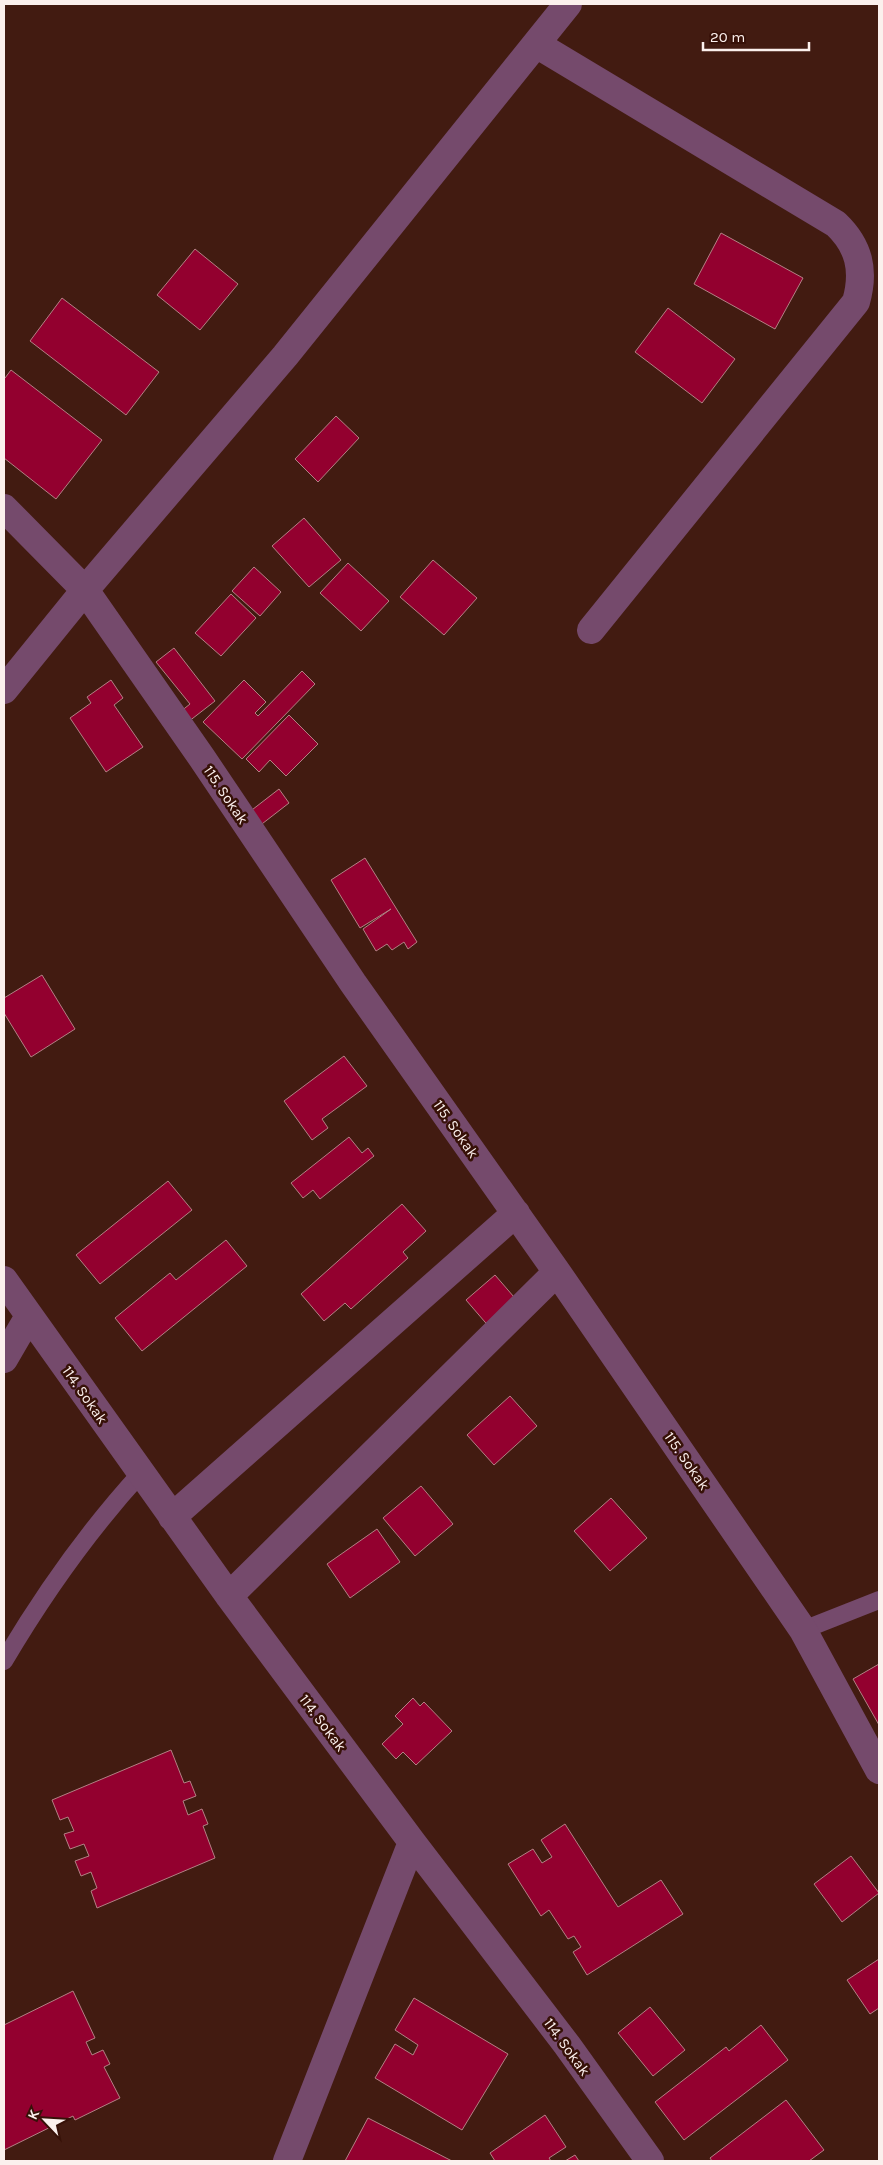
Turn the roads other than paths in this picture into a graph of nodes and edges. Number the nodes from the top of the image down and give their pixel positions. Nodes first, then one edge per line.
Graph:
1 (568, 4) edge
2 (536, 44) junction
3 (4, 508) edge
4 (84, 590) junction
5 (591, 630) dead end
6 (4, 690) edge
7 (516, 1213) junction
8 (557, 1272) junction
9 (4, 1280) edge
10 (29, 1316) junction
11 (4, 1359) edge
12 (141, 1474) junction
13 (172, 1517) junction
14 (229, 1596) junction
15 (879, 1600) edge
16 (803, 1630) junction
17 (4, 1661) edge
18 (879, 1770) edge
19 (412, 1842) junction
20 (287, 2161) edge
21 (650, 2161) edge

1 - 2 street
2 - 4 street
2 - 5 street
3 - 4 street, 115. Sokak
4 - 6 street
4 - 7 street, 115. Sokak
7 - 8 street, 115. Sokak
7 - 13 street
8 - 14 street
8 - 16 street, 115. Sokak
9 - 10 street, 114. Sokak
10 - 11 street
10 - 12 street, 114. Sokak
12 - 13 street, 114. Sokak
12 - 17 lane
13 - 14 street, 114. Sokak
14 - 19 street, 114. Sokak
15 - 16 lane
16 - 18 street, 115. Sokak
19 - 20 street
19 - 21 street, 114. Sokak

